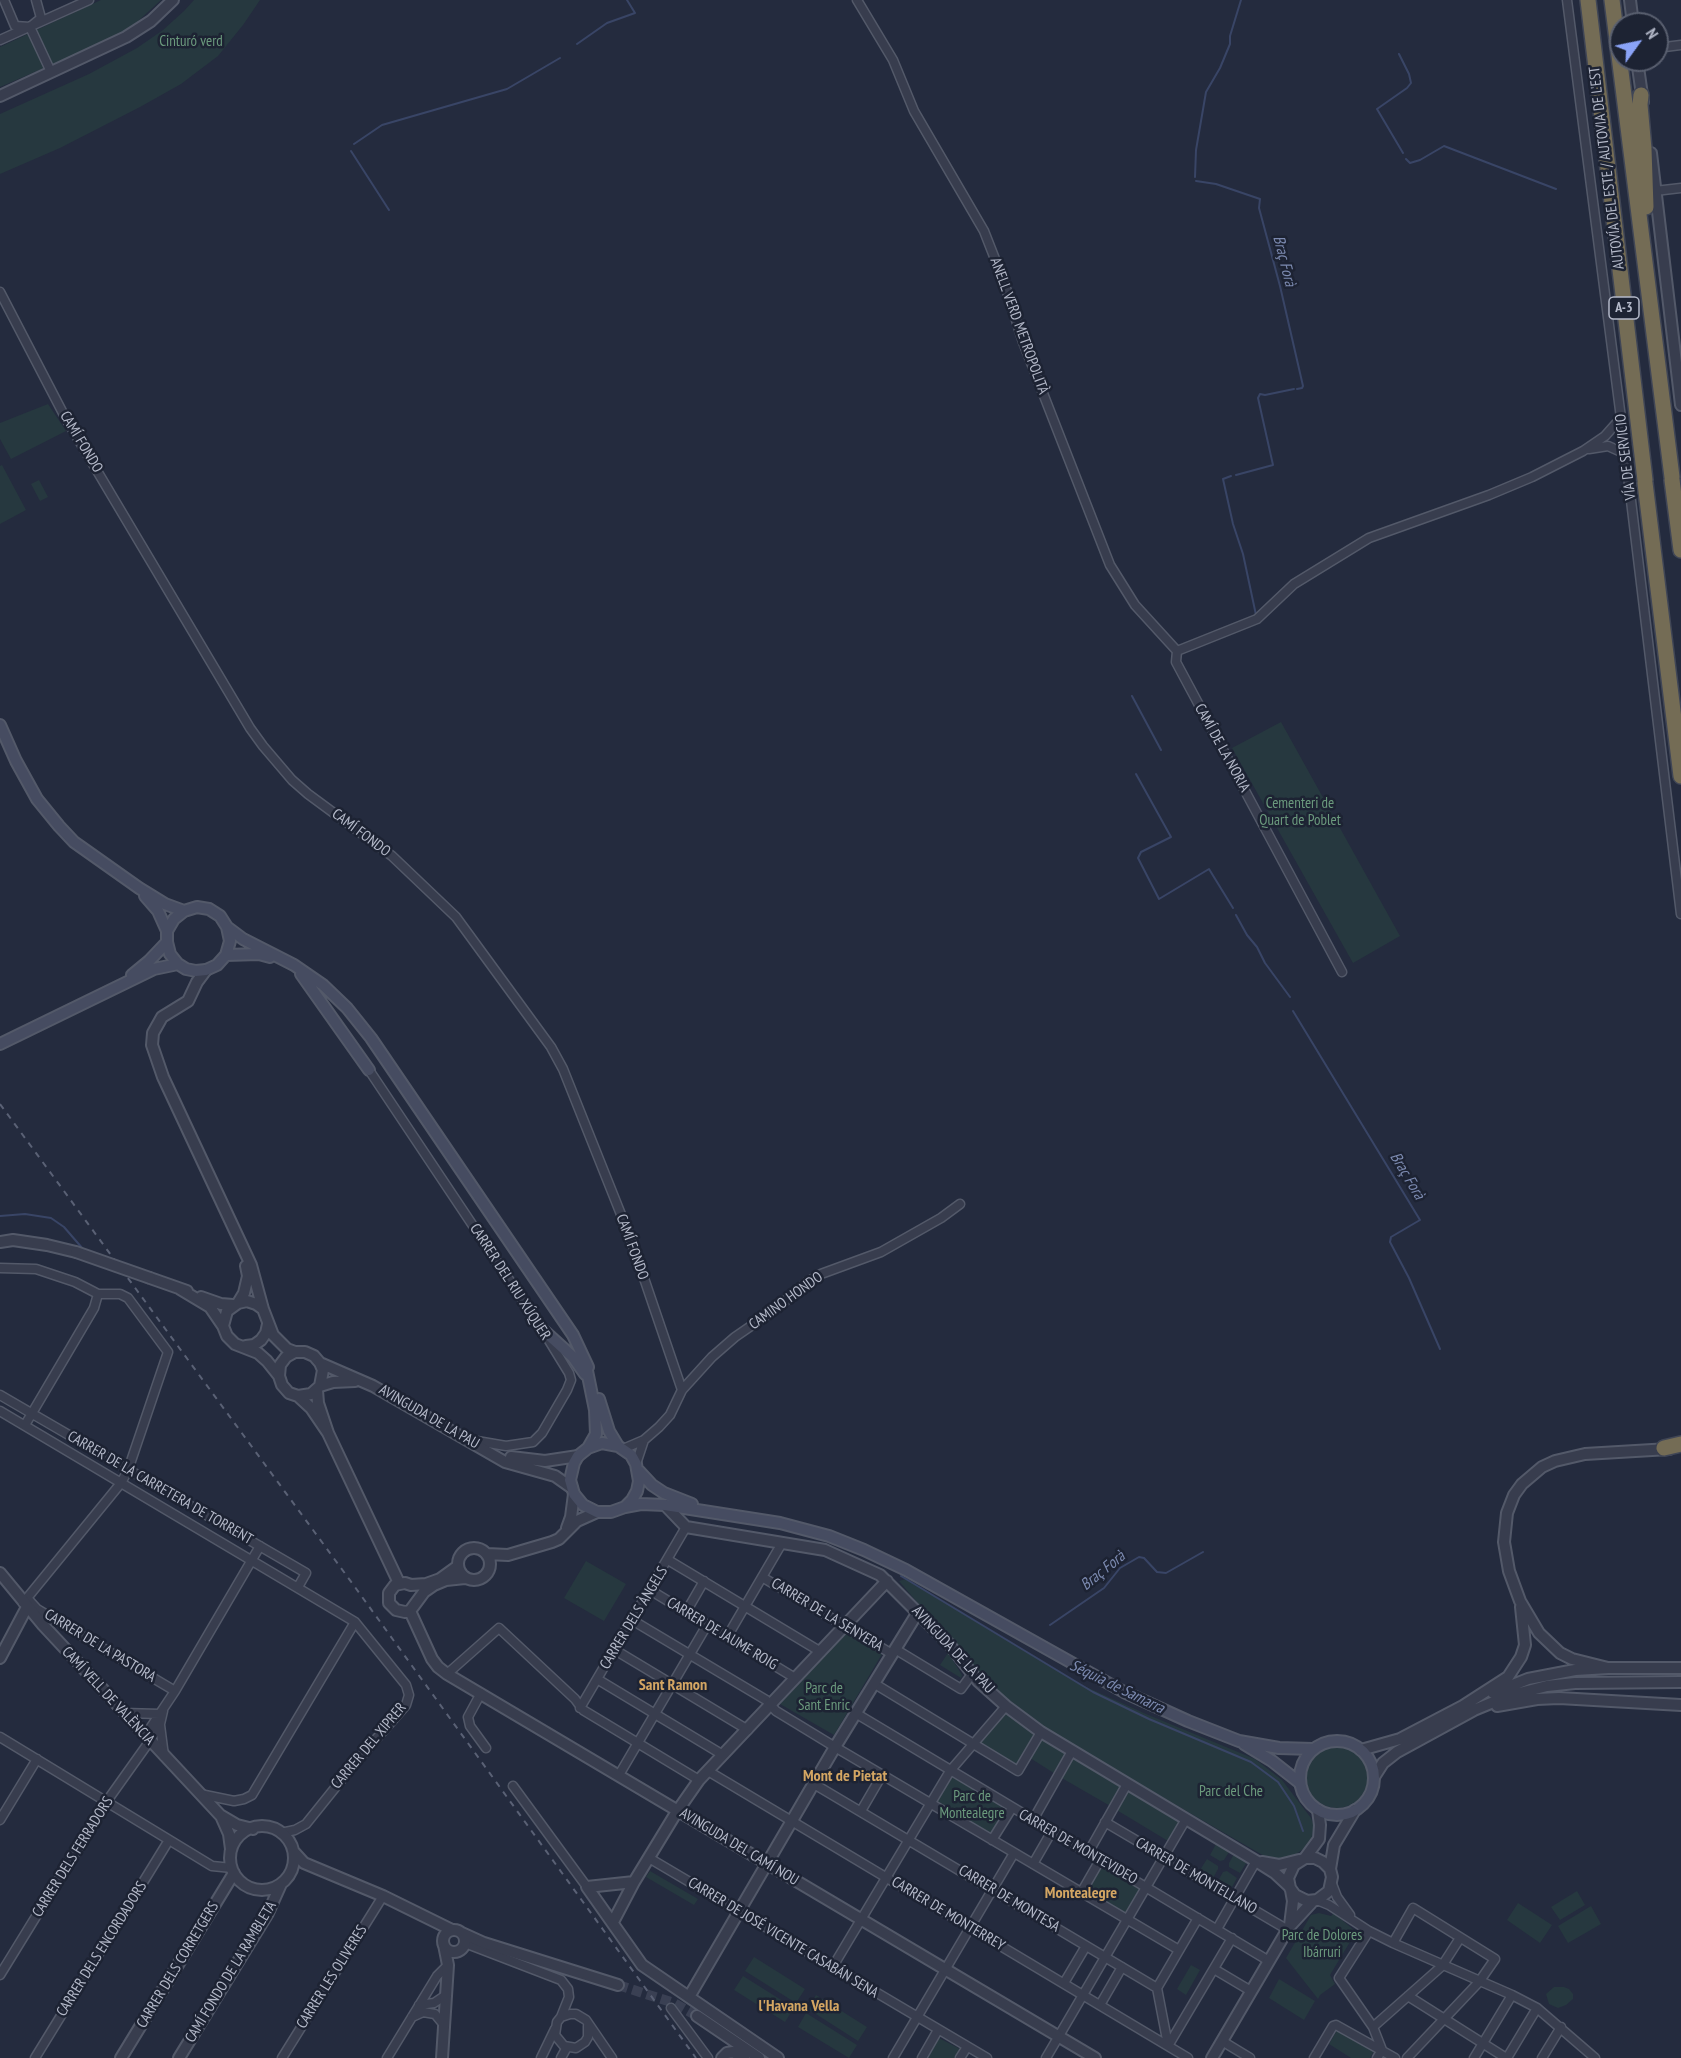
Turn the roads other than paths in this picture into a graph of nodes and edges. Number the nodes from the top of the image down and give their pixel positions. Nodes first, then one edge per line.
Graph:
1 (4, 0) edge
2 (36, 0) edge
3 (89, 0) edge
4 (173, 0) edge
5 (857, 0) edge
6 (1567, 0) edge
7 (1580, 0) edge
8 (1588, 0) edge
9 (1612, 0) edge
10 (30, 27) junction
11 (0, 40) edge
12 (51, 72) junction
13 (1638, 72) edge
14 (1641, 95) junction
15 (0, 96) edge
16 (1603, 137) junction
17 (1681, 188) edge
18 (1655, 191) junction
19 (0, 292) edge
20 (1652, 315) junction
21 (1681, 405) edge
22 (1622, 418) junction
23 (1583, 451) junction
24 (1626, 454) junction
25 (1681, 550) edge
26 (1177, 651) junction
27 (0, 725) edge
28 (1681, 776) edge
29 (139, 888) junction
30 (184, 910) junction
31 (1681, 914) edge
32 (227, 927) junction
33 (167, 937) junction
34 (226, 955) junction
35 (294, 965) junction
36 (182, 966) junction
37 (206, 970) junction
38 (1342, 972) dead end
39 (117, 986) junction
40 (193, 991) junction
41 (0, 1044) edge
42 (369, 1070) joint
43 (960, 1204) dead end
44 (0, 1242) edge
45 (240, 1243) junction
46 (0, 1268) edge
47 (180, 1289) junction
48 (98, 1294) junction
49 (235, 1304) junction
50 (263, 1309) junction
51 (268, 1324) junction
52 (223, 1326) junction
53 (542, 1329) junction
54 (246, 1346) junction
55 (296, 1352) junction
56 (585, 1361) junction
57 (320, 1363) junction
58 (279, 1376) junction
59 (590, 1381) junction
60 (364, 1382) junction
61 (318, 1388) junction
62 (682, 1390) junction
63 (0, 1395) edge
64 (298, 1396) junction
65 (0, 1411) edge
66 (32, 1413) junction
67 (25, 1425) junction
68 (328, 1433) junction
69 (468, 1439) junction
70 (644, 1440) junction
71 (1681, 1444) edge
72 (620, 1447) junction
73 (588, 1448) junction
74 (1664, 1448) junction
75 (1681, 1450) edge
76 (493, 1453) junction
77 (578, 1456) junction
78 (638, 1467) junction
79 (128, 1470) junction
80 (121, 1482) junction
81 (573, 1491) junction
82 (665, 1505) junction
83 (625, 1506) junction
84 (597, 1512) junction
85 (715, 1512) junction
86 (686, 1527) junction
87 (566, 1532) junction
88 (783, 1543) junction
89 (260, 1546) junction
90 (487, 1554) junction
91 (508, 1555) junction
92 (252, 1560) junction
93 (668, 1560) junction
94 (458, 1566) junction
95 (490, 1568) junction
96 (0, 1573) edge
97 (762, 1577) junction
98 (465, 1578) junction
99 (704, 1581) junction
100 (888, 1581) junction
101 (399, 1583) junction
102 (411, 1585) junction
103 (298, 1587) junction
104 (650, 1590) junction
105 (418, 1600) junction
106 (1520, 1601) junction
107 (26, 1603) junction
108 (745, 1606) junction
109 (410, 1611) junction
110 (686, 1612) junction
111 (918, 1612) junction
112 (632, 1620) junction
113 (355, 1622) junction
114 (707, 1625) junction
115 (43, 1626) junction
116 (846, 1627) junction
117 (16, 1630) junction
118 (727, 1637) junction
119 (375, 1644) joint
120 (615, 1650) junction
121 (893, 1651) junction
122 (821, 1652) junction
123 (690, 1655) junction
124 (0, 1658) edge
125 (1608, 1668) junction
126 (1681, 1668) edge
127 (447, 1674) junction
128 (972, 1674) junction
129 (795, 1678) junction
130 (597, 1679) junction
131 (1681, 1682) edge
132 (673, 1684) junction
133 (875, 1684) junction
134 (175, 1691) junction
135 (480, 1693) junction
136 (1681, 1705) edge
137 (771, 1706) junction
138 (1006, 1706) junction
139 (580, 1708) junction
140 (1465, 1710) junction
141 (123, 1713) junction
142 (161, 1713) junction
143 (656, 1713) junction
144 (857, 1714) junction
145 (160, 1724) junction
146 (748, 1730) junction
147 (1041, 1731) junction
148 (0, 1737) edge
149 (147, 1739) junction
150 (1239, 1741) junction
151 (638, 1744) junction
152 (973, 1744) junction
153 (835, 1747) junction
154 (486, 1748) dead end
155 (1313, 1749) junction
156 (1361, 1750) junction
157 (1072, 1751) junction
158 (723, 1755) junction
159 (164, 1757) junction
160 (37, 1759) junction
161 (708, 1771) junction
162 (950, 1771) junction
163 (619, 1775) junction
164 (882, 1775) junction
165 (1374, 1777) junction
166 (699, 1780) junction
167 (814, 1784) junction
168 (1127, 1784) junction
169 (1300, 1784) junction
170 (513, 1786) dead end
171 (200, 1794) junction
172 (107, 1801) junction
173 (929, 1803) junction
174 (1012, 1808) junction
175 (678, 1810) junction
176 (1318, 1810) junction
177 (1355, 1810) junction
178 (861, 1811) junction
179 (220, 1815) junction
180 (1186, 1819) junction
181 (0, 1820) edge
182 (1033, 1820) junction
183 (792, 1821) junction
184 (1105, 1822) junction
185 (253, 1829) junction
186 (1052, 1831) junction
187 (281, 1833) junction
188 (909, 1839) junction
189 (169, 1840) junction
190 (993, 1840) junction
191 (232, 1850) junction
192 (294, 1852) junction
193 (1088, 1852) junction
194 (1014, 1853) junction
195 (1164, 1857) junction
196 (649, 1858) junction
197 (1302, 1859) junction
198 (1100, 1860) junction
199 (1256, 1861) junction
200 (768, 1864) junction
201 (1033, 1864) junction
202 (319, 1868) junction
203 (1330, 1869) junction
204 (233, 1870) junction
205 (886, 1877) junction
206 (285, 1881) junction
207 (634, 1882) junction
208 (1332, 1884) junction
209 (1146, 1886) junction
210 (587, 1887) junction
211 (1290, 1888) junction
212 (993, 1890) junction
213 (1081, 1893) junction
214 (383, 1896) junction
215 (1234, 1898) junction
216 (1315, 1901) junction
217 (739, 1913) junction
218 (424, 1916) junction
219 (1198, 1918) junction
220 (860, 1919) junction
221 (1126, 1919) junction
222 (613, 1922) junction
223 (1356, 1922) junction
224 (970, 1927) junction
225 (1288, 1928) junction
226 (1217, 1929) junction
227 (1369, 1931) junction
228 (457, 1932) junction
229 (1232, 1938) junction
230 (1460, 1938) junction
231 (443, 1943) junction
232 (484, 1943) junction
233 (1393, 1943) junction
234 (1086, 1946) junction
235 (463, 1948) junction
236 (1179, 1950) junction
237 (1104, 1956) junction
238 (1269, 1960) junction
239 (448, 1965) junction
240 (1442, 1966) junction
241 (1122, 1967) junction
242 (832, 1968) junction
243 (945, 1969) junction
244 (1214, 1969) junction
245 (0, 1976) edge
246 (1479, 1982) junction
247 (1064, 1983) junction
248 (618, 1985) tunnel mouth
249 (1157, 1988) junction
250 (1251, 1991) junction
251 (1082, 1994) junction
252 (446, 1995) junction
253 (1512, 1995) junction
254 (689, 1996) junction
255 (1408, 1996) junction
256 (1100, 2005) junction
257 (419, 2006) junction
258 (671, 2008) dead end
259 (1537, 2008) junction
260 (697, 2016) tunnel mouth
261 (412, 2017) junction
262 (561, 2018) junction
263 (916, 2018) junction
264 (1444, 2019) junction
265 (444, 2025) junction
266 (588, 2026) junction
267 (1373, 2027) junction
268 (1561, 2027) junction
269 (555, 2029) junction
270 (938, 2030) junction
271 (1058, 2036) junction
272 (1222, 2041) junction
273 (1483, 2043) junction
274 (967, 2046) junction
275 (1168, 2046) junction
276 (567, 2047) junction
277 (744, 2053) edge
278 (1379, 2054) edge
279 (775, 2056) edge
280 (34, 2058) edge
281 (121, 2058) edge
282 (179, 2058) edge
283 (282, 2058) edge
284 (387, 2058) edge
285 (442, 2058) edge
286 (541, 2058) edge
287 (561, 2058) edge
288 (612, 2058) edge
289 (708, 2058) edge
290 (722, 2058) edge
291 (759, 2058) edge
292 (893, 2058) edge
293 (922, 2058) edge
294 (960, 2058) edge
295 (987, 2058) edge
296 (1046, 2058) edge
297 (1095, 2058) edge
298 (1188, 2058) edge
299 (1212, 2058) edge
300 (1250, 2058) edge
301 (1314, 2058) edge
302 (1395, 2058) edge
303 (1407, 2058) edge
304 (1473, 2058) edge
305 (1507, 2058) edge
306 (1542, 2058) edge
307 (1595, 2058) edge

1 - 10 street
2 - 10 street
3 - 10 street
4 - 12 street
5 - 26 street, ANELL VERD METROPOLITÀ
6 - 22 street, VÍA DE SERVICIO
7 - 16 highway
8 - 16 highway, AUTOVÍA DEL ESTE / AUTOVIA DE L'EST / A-3
9 - 20 highway, AUTOVÍA DEL ESTE / AUTOVIA DE L'EST / A-3
10 - 11 street
10 - 12 street
12 - 15 street
13 - 14 street
14 - 18 street
14 - 20 highway
16 - 28 highway, AUTOVÍA DEL ESTE / AUTOVIA DE L'EST / A-3
17 - 18 street
18 - 21 street
19 - 62 street, CAMÍ FONDO
20 - 25 highway, AUTOVÍA DEL ESTE / AUTOVIA DE L'EST / A-3
22 - 23 street
22 - 24 street, VÍA DE SERVICIO
23 - 24 street
23 - 26 street
24 - 31 street, VÍA DE SERVICIO
26 - 38 street, CAMÍ DE LA NORIA
27 - 29 main road
29 - 30 main road
29 - 33 main road
30 - 32 main road
30 - 33 main road
32 - 34 main road
32 - 35 main road
33 - 36 main road
33 - 39 main road
34 - 35 main road
34 - 37 main road
35 - 42 main road
35 - 56 main road
36 - 37 main road
36 - 39 main road
36 - 40 street
37 - 40 street
39 - 41 main road
40 - 45 street
42 - 53 street, CARRER DEL RIU XÚQUER
43 - 62 street, CAMINO HONDO
44 - 47 street, bridge
45 - 49 street
45 - 50 street
46 - 48 street
47 - 49 street
47 - 52 street
48 - 66 street
48 - 79 street
49 - 50 street
49 - 52 street
50 - 51 street
51 - 54 street
51 - 55 street
52 - 54 street
53 - 59 main road
53 - 69 street, CARRER DEL RIU XÚQUER
54 - 58 street
55 - 57 street
55 - 58 street
56 - 59 main road
56 - 72 main road
57 - 60 street, AVINGUDA DE LA PAU
57 - 61 street
58 - 64 street
59 - 73 main road
60 - 61 street, AVINGUDA DE LA PAU
60 - 69 street, AVINGUDA DE LA PAU
61 - 64 street
61 - 68 street
62 - 70 street, CAMINO HONDO
63 - 66 street, CARRER DE LA CARRETERA DE TORRENT
64 - 68 street
65 - 67 street, CARRER DE LA CARRETERA DE TORRENT
66 - 67 street
66 - 79 street, CARRER DE LA CARRETERA DE TORRENT
67 - 80 street, CARRER DE LA CARRETERA DE TORRENT
68 - 101 street
69 - 76 street, AVINGUDA DE LA PAU
70 - 72 street
70 - 78 street
71 - 74 highway
72 - 73 main road
72 - 78 main road
73 - 77 main road
74 - 75 street
74 - 106 street
76 - 77 street
76 - 81 street
77 - 81 main road
78 - 83 main road
78 - 85 main road
79 - 80 street
79 - 89 street, CARRER DE LA CARRETERA DE TORRENT
80 - 92 street, CARRER DE LA CARRETERA DE TORRENT
80 - 107 street
81 - 84 main road
81 - 87 street
82 - 83 main road
82 - 85 main road
82 - 86 street
83 - 84 main road
84 - 87 street
85 - 150 main road
86 - 88 street, AVINGUDA DE LA PAU
86 - 93 street, CARRER DELS ÀNGELS
87 - 91 street
88 - 97 street
88 - 100 street, AVINGUDA DE LA PAU
89 - 92 street
89 - 103 street, CARRER DE LA CARRETERA DE TORRENT
90 - 91 street
90 - 94 street
90 - 95 street
91 - 95 street
92 - 103 street, CARRER DE LA CARRETERA DE TORRENT
92 - 134 street
93 - 99 street
93 - 104 street, CARRER DELS ÀNGELS
94 - 98 street
94 - 102 street
95 - 98 street
96 - 107 street, CAMÍ VELL DE VALÈNCIA
97 - 108 street
97 - 116 street, CARRER DE LA SENYERA
98 - 105 street
99 - 108 street
99 - 110 street
100 - 111 street, AVINGUDA DE LA PAU
100 - 116 street
101 - 102 street
101 - 109 street
102 - 105 street
103 - 113 street, CARRER DE LA CARRETERA DE TORRENT
104 - 110 street, CARRER DE JAUME ROIG
104 - 112 street, CARRER DELS ÀNGELS
105 - 109 street
106 - 125 street
106 - 140 street
107 - 115 street, CAMÍ VELL DE VALÈNCIA
107 - 117 street
107 - 134 street, CARRER DE LA PASTORA
108 - 118 street
108 - 122 street
109 - 127 street, AVINGUDA DEL CAMÍ NOU
110 - 114 street, CARRER DE JAUME ROIG
111 - 121 street
111 - 128 street, AVINGUDA DE LA PAU
112 - 120 street, CARRER DELS ÀNGELS
112 - 123 street
113 - 119 street, CARRER DE LA CARRETERA DE TORRENT
113 - 171 street
114 - 118 street, CARRER DE JAUME ROIG
114 - 123 street
115 - 117 street
115 - 141 street, CAMÍ VELL DE VALÈNCIA
116 - 121 street, CARRER DE LA SENYERA
116 - 122 street
117 - 124 street
118 - 129 street, CARRER DE JAUME ROIG
119 - 187 street, CARRER DEL XIPRER
120 - 130 street, CARRER DELS ÀNGELS
120 - 132 street
121 - 128 street, CARRER DE LA SENYERA
121 - 133 street
122 - 129 street
123 - 132 street
123 - 137 street
125 - 126 street
125 - 140 street
127 - 135 street, AVINGUDA DEL CAMÍ NOU
127 - 139 street
128 - 138 street, AVINGUDA DE LA PAU
129 - 137 street
130 - 139 street, CARRER DELS ÀNGELS
130 - 143 street
131 - 140 street
132 - 143 street
132 - 146 street
133 - 144 street
133 - 152 street
134 - 142 street
135 - 154 street
135 - 163 street, AVINGUDA DEL CAMÍ NOU
136 - 140 street
137 - 146 street
137 - 153 street
138 - 147 street, AVINGUDA DE LA PAU
138 - 152 street
139 - 151 street
140 - 156 street
140 - 165 street
141 - 142 street
141 - 149 street, CAMÍ VELL DE VALÈNCIA
142 - 145 street
142 - 149 street
143 - 151 street
143 - 158 street
144 - 153 street
144 - 162 street, CARRER DE MONTEVIDEO
145 - 149 street
145 - 159 street
146 - 158 street
147 - 152 street
147 - 157 street, AVINGUDA DE LA PAU
148 - 160 street
149 - 159 street, CAMÍ VELL DE VALÈNCIA
149 - 172 street, CARRER DELS FERRADORS
150 - 155 main road
150 - 169 main road
151 - 163 street
151 - 166 street
152 - 162 street
153 - 164 street
153 - 167 street
155 - 156 main road
155 - 169 main road
156 - 165 main road
157 - 168 street, AVINGUDA DE LA PAU
157 - 182 street
158 - 161 street
159 - 171 street, CAMÍ VELL DE VALÈNCIA
160 - 172 street
160 - 181 street
161 - 166 street
161 - 183 street, CARRER DE MONTERREY
162 - 173 street
162 - 174 street, CARRER DE MONTEVIDEO
163 - 175 street, AVINGUDA DEL CAMÍ NOU
164 - 173 street
164 - 178 street
165 - 177 main road
166 - 175 street
167 - 178 street, CARRER DE MONTESA
167 - 183 street
168 - 180 street, AVINGUDA DE LA PAU
168 - 184 street
169 - 176 main road
170 - 210 street
171 - 179 street, CAMÍ VELL DE VALÈNCIA
172 - 189 street
172 - 245 street, CARRER DELS FERRADORS
173 - 188 street
173 - 190 street
174 - 182 street, CARRER DE MONTEVIDEO
174 - 190 street
175 - 196 street
175 - 200 street, AVINGUDA DEL CAMÍ NOU
176 - 177 main road
176 - 197 street
177 - 203 street
178 - 188 street, CARRER DE MONTESA
179 - 185 street, CAMÍ VELL DE VALÈNCIA
179 - 191 street, CAMÍ VELL DE VALÈNCIA
180 - 195 street
180 - 199 street, AVINGUDA DE LA PAU
182 - 186 street, CARRER DE MONTEVIDEO
183 - 200 street
183 - 205 street, CARRER DE MONTERREY
184 - 193 street
184 - 195 street, CARRER DE MONTELLANO
185 - 187 street
185 - 191 street
186 - 193 street, CARRER DE MONTEVIDEO
186 - 201 street
187 - 192 street
188 - 205 street
188 - 212 street, CARRER DE MONTESA
189 - 204 street
189 - 280 street, CARRER DELS ENCORDADORS
190 - 194 street
191 - 204 street
192 - 202 street
192 - 206 street
193 - 198 street, CARRER DE MONTEVIDEO
194 - 201 street
194 - 212 street
195 - 209 street
195 - 215 street, CARRER DE MONTELLANO
196 - 207 street
196 - 217 street, CARRER DE JOSÉ VICENTE CASABÁN SENA
197 - 199 street, AVINGUDA DE LA PAU
197 - 203 street
197 - 211 street
198 - 209 street, CARRER DE MONTEVIDEO
198 - 213 street
199 - 211 street, AVINGUDA DE LA PAU
199 - 215 street
200 - 217 street
200 - 220 street, AVINGUDA DEL CAMÍ NOU
201 - 213 street
202 - 206 street
202 - 214 street
203 - 208 street
204 - 206 street
204 - 281 street, CARRER DELS CORRETGERS
205 - 220 street
205 - 224 street, CARRER DE MONTERREY
206 - 282 street, CAMÍ FONDO DE LA RAMBLETA
207 - 210 street
207 - 222 street
208 - 216 street
208 - 223 street
209 - 219 street, CARRER DE MONTEVIDEO
209 - 221 street
210 - 222 street
211 - 216 street
211 - 225 street
212 - 224 street
212 - 234 street, CARRER DE MONTESA
213 - 221 street
214 - 218 street
214 - 283 street, CARRER LES OLIVERES
215 - 225 street, CARRER DE MONTELLANO
215 - 226 street
216 - 223 street
216 - 225 street
217 - 242 street, CARRER DE JOSÉ VICENTE CASABÁN SENA
217 - 254 street
218 - 228 street
218 - 231 street
219 - 226 street, CARRER DE MONTEVIDEO
219 - 236 street
220 - 242 street
220 - 243 street, AVINGUDA DEL CAMÍ NOU
221 - 236 street
221 - 237 street
222 - 254 street
223 - 227 street
224 - 243 street
224 - 247 street, CARRER DE MONTERREY
225 - 238 street
226 - 229 street, CARRER DE MONTEVIDEO
227 - 233 street
227 - 267 street
228 - 231 street
228 - 232 street
228 - 235 street
229 - 238 street, CARRER DE MONTEVIDEO
229 - 244 street
230 - 233 street
230 - 240 street
230 - 246 street
231 - 235 street
231 - 239 street
232 - 235 street
232 - 248 street
233 - 240 street
234 - 237 street, CARRER DE MONTESA
234 - 247 street
235 - 239 street
235 - 262 street
236 - 249 street
237 - 241 street, CARRER DE MONTESA
237 - 251 street
238 - 250 street
239 - 252 street
239 - 257 street
240 - 246 street
240 - 255 street
241 - 249 street, CARRER DE MONTESA
241 - 256 street
242 - 263 street, CARRER DE JOSÉ VICENTE CASABÁN SENA
243 - 263 street
243 - 271 street, AVINGUDA DEL CAMÍ NOU
244 - 250 street
244 - 275 street
246 - 253 street
246 - 264 street
247 - 251 street, CARRER DE MONTERREY
249 - 275 street
250 - 272 street
251 - 256 street, CARRER DE MONTERREY
251 - 271 street
252 - 257 street
252 - 265 street
253 - 259 street
253 - 273 street
254 - 279 street
255 - 264 street
255 - 267 street
256 - 275 street, CARRER DE MONTERREY
257 - 261 street
258 - 289 street
259 - 268 street
259 - 305 street
260 - 277 street
261 - 265 street
261 - 284 street
262 - 266 street
262 - 269 street
263 - 270 street, CARRER DE JOSÉ VICENTE CASABÁN SENA
263 - 292 street
264 - 273 street
264 - 303 street
265 - 285 street
266 - 276 street
266 - 288 street
267 - 278 street
268 - 306 street
268 - 307 street
269 - 276 street
269 - 286 street
270 - 274 street, CARRER DE JOSÉ VICENTE CASABÁN SENA
270 - 293 street
271 - 296 street
271 - 297 street, AVINGUDA DEL CAMÍ NOU
272 - 299 street
272 - 300 street
273 - 304 street
273 - 305 street
274 - 294 street
274 - 295 street, CARRER DE JOSÉ VICENTE CASABÁN SENA
275 - 298 street, CARRER DE MONTERREY
276 - 287 street
277 - 279 street
277 - 290 street
277 - 291 street
278 - 301 street
278 - 302 street

